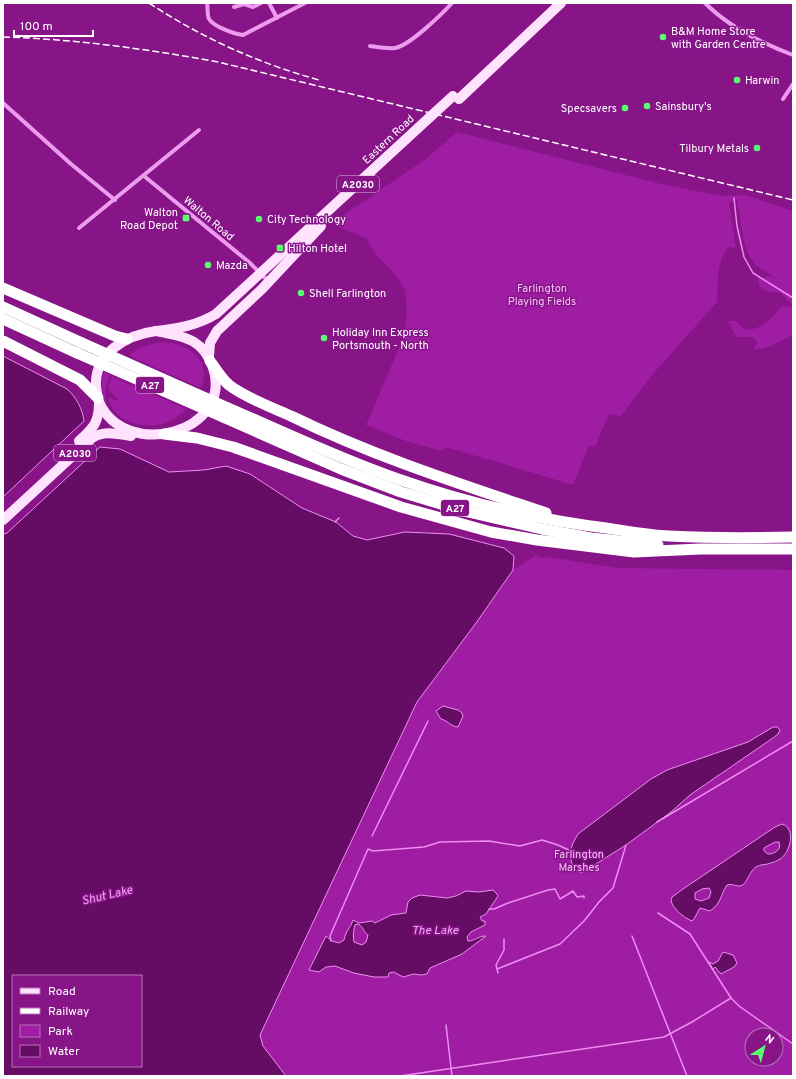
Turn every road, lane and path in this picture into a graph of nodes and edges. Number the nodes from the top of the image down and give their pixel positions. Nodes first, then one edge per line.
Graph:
1 (207, 3) edge
2 (260, 3) edge
3 (269, 3) edge
4 (305, 3) edge
5 (452, 3) edge
6 (553, 3) edge
7 (561, 3) edge
8 (704, 3) edge
9 (234, 8) dead end
10 (277, 18) junction
11 (370, 46) dead end
12 (793, 55) edge
13 (793, 84) edge
14 (456, 98) junction
15 (783, 99) dead end
16 (3, 103) edge
17 (433, 118) junction
18 (200, 130) dead end
19 (144, 176) junction
20 (115, 200) junction
21 (79, 228) dead end
22 (261, 274) junction
23 (269, 282) junction
24 (3, 288) edge
25 (3, 307) edge
26 (3, 320) edge
27 (156, 331) junction
28 (127, 339) junction
29 (3, 341) edge
30 (210, 359) junction
31 (98, 400) junction
32 (226, 412) junction
33 (164, 434) junction
34 (149, 435) junction
35 (13, 507) junction
36 (3, 512) edge
37 (3, 520) edge
38 (581, 525) junction
39 (793, 537) edge
40 (700, 549) junction
41 (793, 549) edge

1 - 10 street
2 - 9 street
3 - 10 street
4 - 10 street
5 - 11 street
6 - 14 main road, Eastern Road / A2030
7 - 14 main road, Eastern Road / A2030
8 - 12 street
13 - 15 street
14 - 17 main road, Eastern Road / A2030, bridge
16 - 20 street
17 - 22 main road, Eastern Road / A2030
17 - 23 main road, Eastern Road / A2030
18 - 19 street
19 - 20 street
19 - 22 street, Walton Road
20 - 21 street
22 - 23 street, Walton Road
22 - 27 main road, Eastern Road / A2030
23 - 30 main road, Eastern Road / A2030
24 - 28 highway
25 - 32 highway, A27, bridge
26 - 32 highway, A27, bridge
27 - 28 main road
27 - 30 main road
28 - 31 main road
29 - 31 highway
30 - 33 main road
30 - 38 highway
31 - 34 main road
31 - 35 main road, A2030
32 - 38 highway, A27
32 - 40 highway, A27
33 - 34 main road
33 - 40 highway
34 - 35 main road, A2030
35 - 36 main road, A2030
35 - 37 main road, A2030
38 - 39 highway, A27
40 - 41 highway, A27

